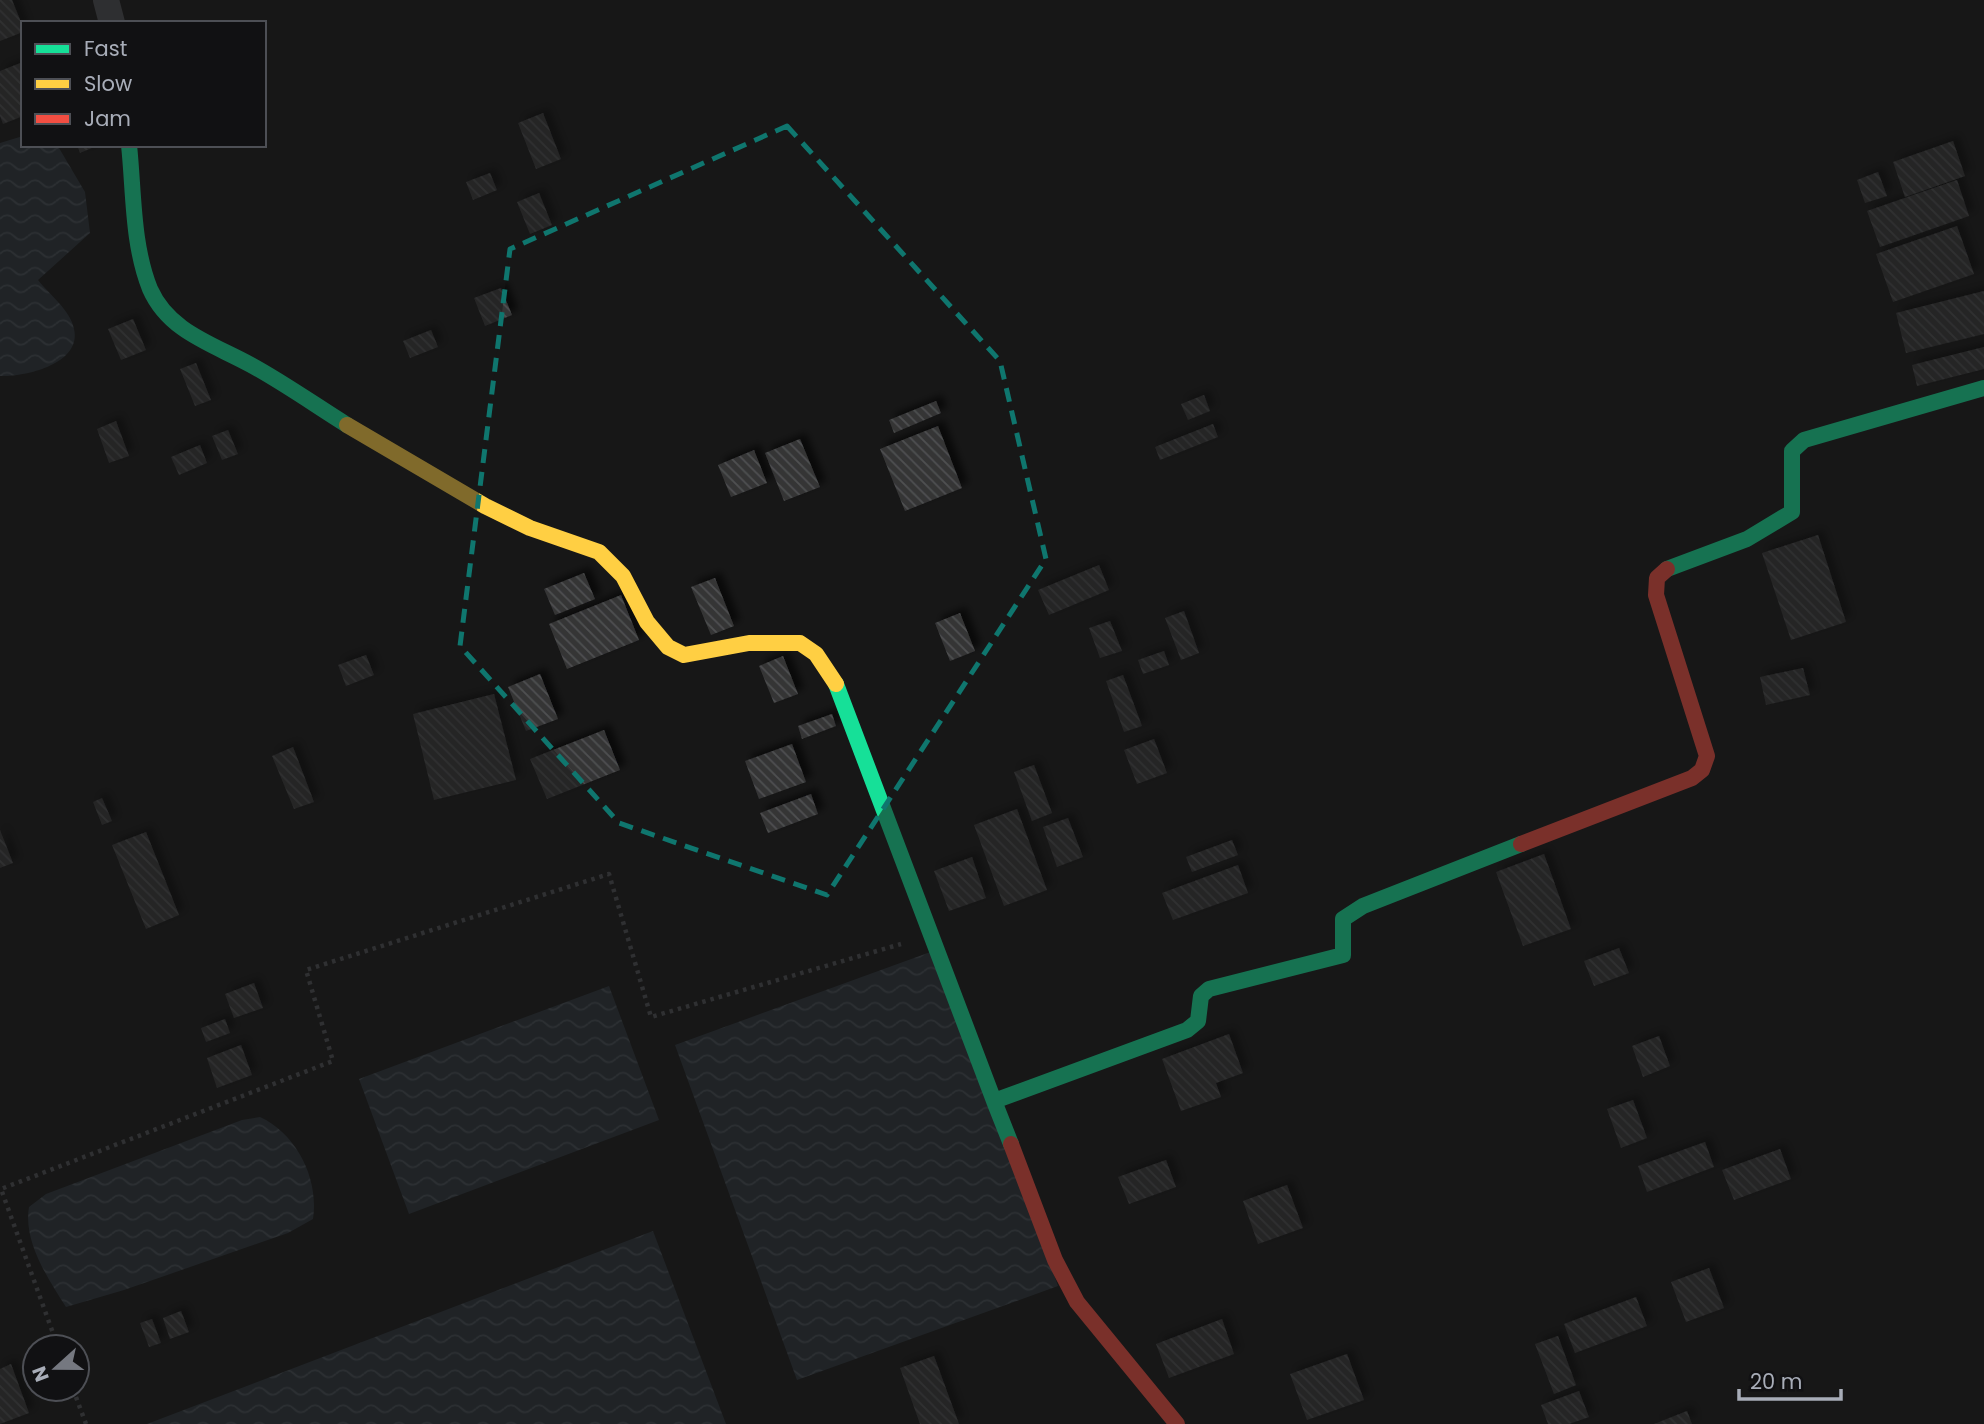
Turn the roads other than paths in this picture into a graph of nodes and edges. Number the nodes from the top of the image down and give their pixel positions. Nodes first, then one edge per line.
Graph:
1 (106, 0) edge
2 (111, 21) edge
3 (129, 147) edge
4 (1984, 388) edge
5 (993, 1101) junction
6 (1177, 1424) edge

1 - 2 street
3 - 5 street
4 - 5 street
5 - 6 street

